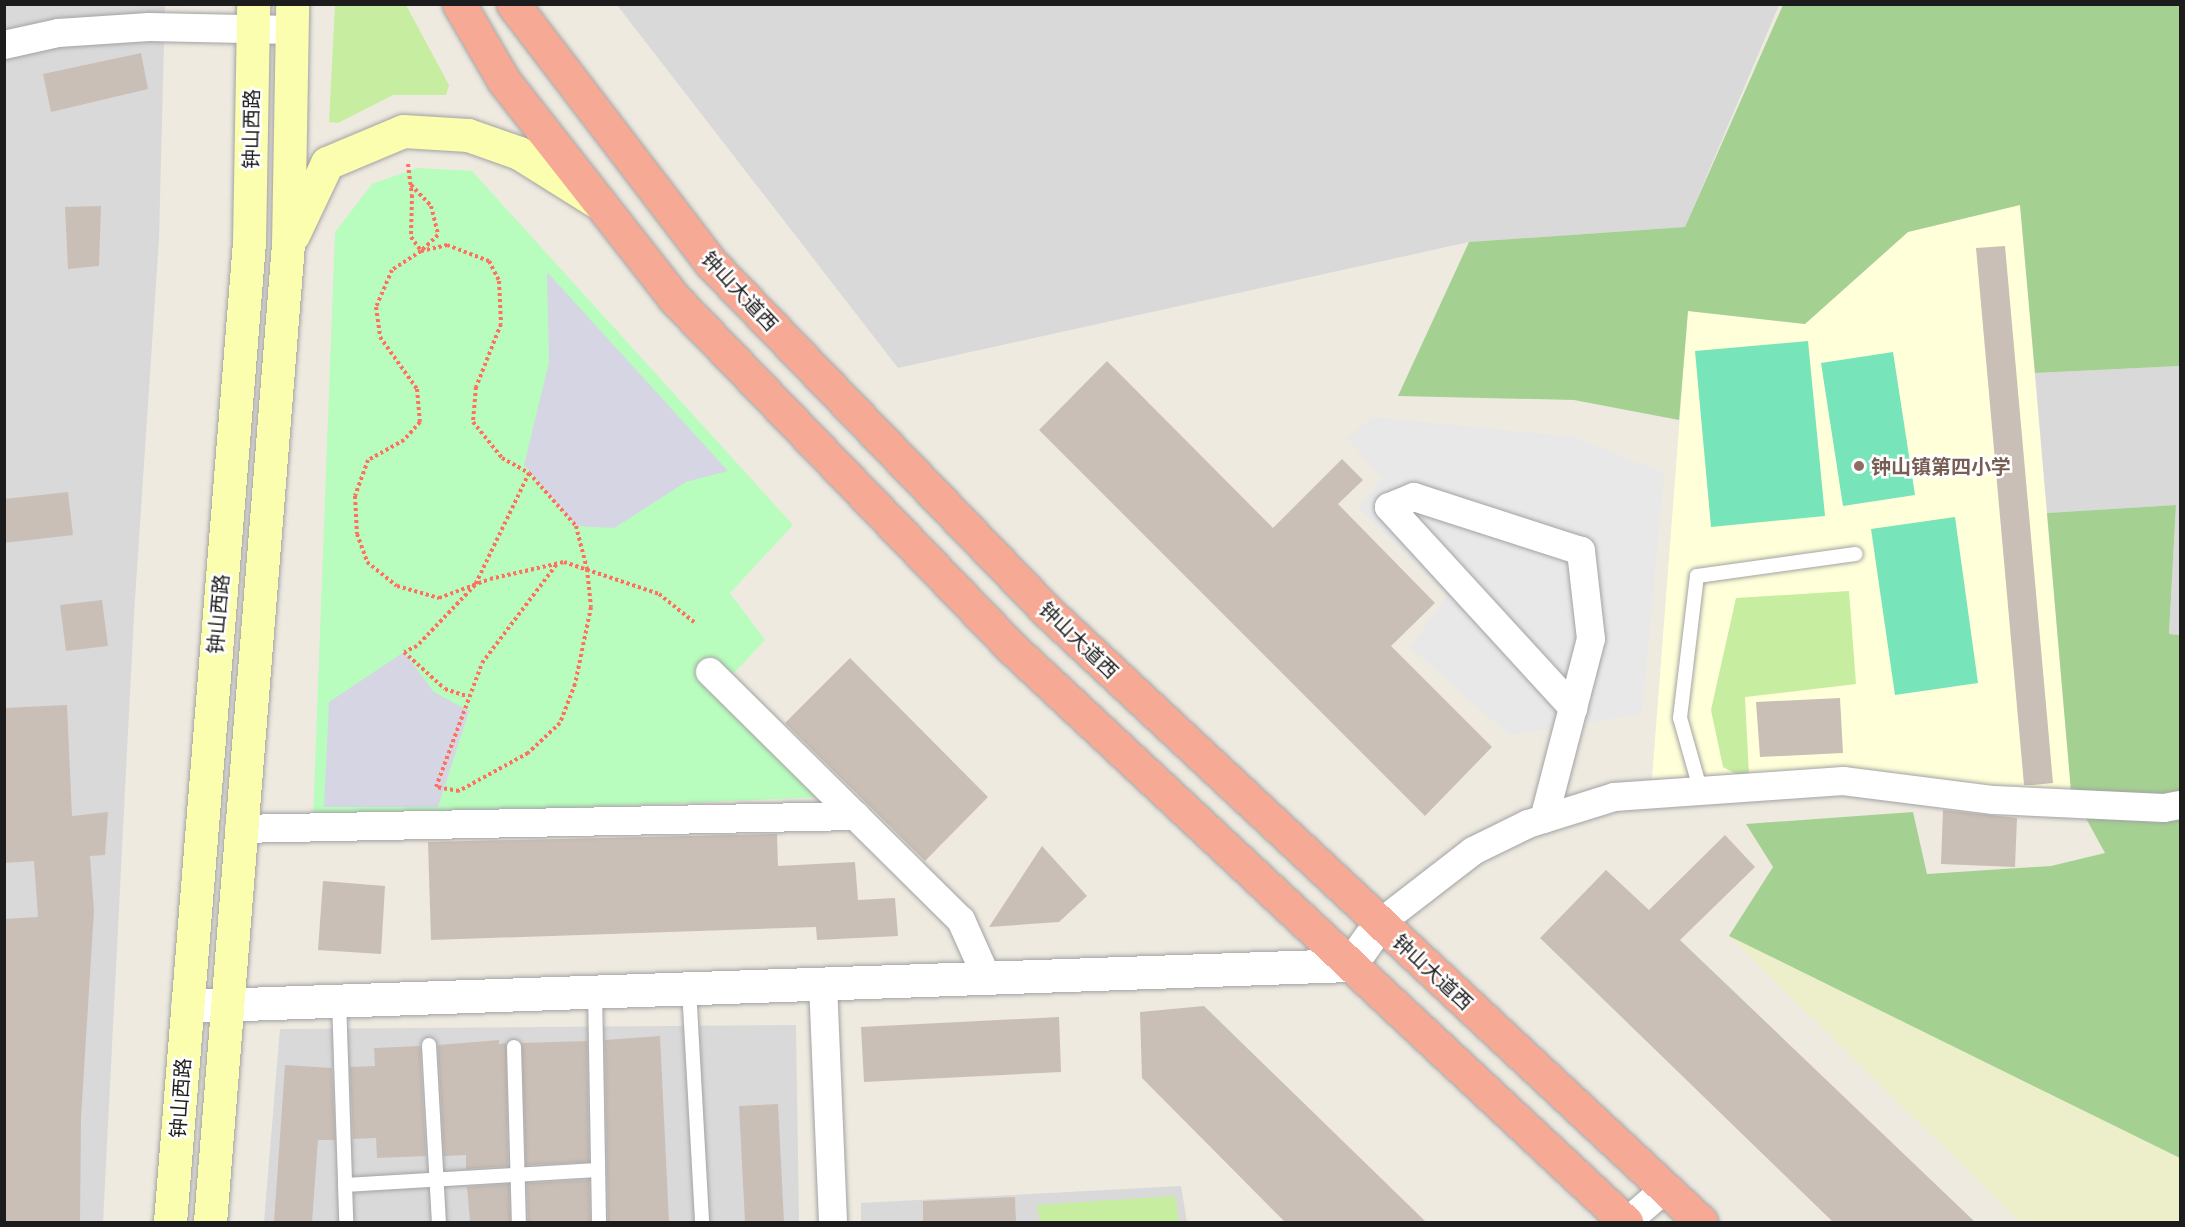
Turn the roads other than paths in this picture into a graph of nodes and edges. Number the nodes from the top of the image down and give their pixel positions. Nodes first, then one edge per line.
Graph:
1 (459, 4) edge
2 (518, 6) edge
3 (253, 17) edge
4 (292, 17) edge
5 (4, 45) edge
6 (601, 204) junction
7 (288, 245) junction
8 (1855, 554) dead end
9 (710, 672) dead end
10 (1573, 708) junction
11 (1701, 792) junction
12 (2181, 805) edge
13 (856, 816) junction
14 (1544, 819) junction
15 (239, 829) junction
16 (1380, 923) junction
17 (1350, 965) junction
18 (987, 978) junction
19 (823, 983) junction
20 (689, 988) junction
21 (595, 991) junction
22 (339, 1000) junction
23 (226, 1004) junction
24 (187, 1006) junction
25 (429, 1045) dead end
26 (514, 1047) dead end
27 (598, 1170) junction
28 (519, 1175) junction
29 (435, 1180) junction
30 (345, 1185) junction
31 (1665, 1189) junction
32 (170, 1222) edge
33 (210, 1222) edge
34 (346, 1222) edge
35 (438, 1222) edge
36 (519, 1222) edge
37 (599, 1222) edge
38 (702, 1222) edge
39 (833, 1222) edge
40 (1627, 1222) edge
41 (1701, 1222) edge

1 - 6 highway
2 - 16 highway, 钟山大道西
3 - 4 street
3 - 5 street
3 - 24 main road, 钟山西路
4 - 7 main road, 钟山西路
6 - 7 main road
6 - 17 highway
7 - 15 main road, 钟山西路
8 - 11 lane
9 - 13 street
10 - 10 street
10 - 14 street
11 - 12 street
11 - 14 street
13 - 15 street
13 - 18 street
14 - 16 street
15 - 23 main road, 钟山西路
16 - 17 street
16 - 31 highway, 钟山大道西
17 - 18 street
17 - 40 highway
18 - 19 street
19 - 20 street
19 - 39 street
20 - 21 street
20 - 38 lane
21 - 22 street
21 - 27 lane
22 - 23 street
22 - 30 lane
23 - 24 street
23 - 33 main road, 钟山西路
24 - 32 main road, 钟山西路
25 - 29 lane
26 - 28 lane
27 - 28 lane
27 - 37 lane
28 - 29 lane
28 - 36 lane
29 - 30 lane
29 - 35 lane
30 - 34 lane
31 - 40 street
31 - 41 highway, 钟山大道西

